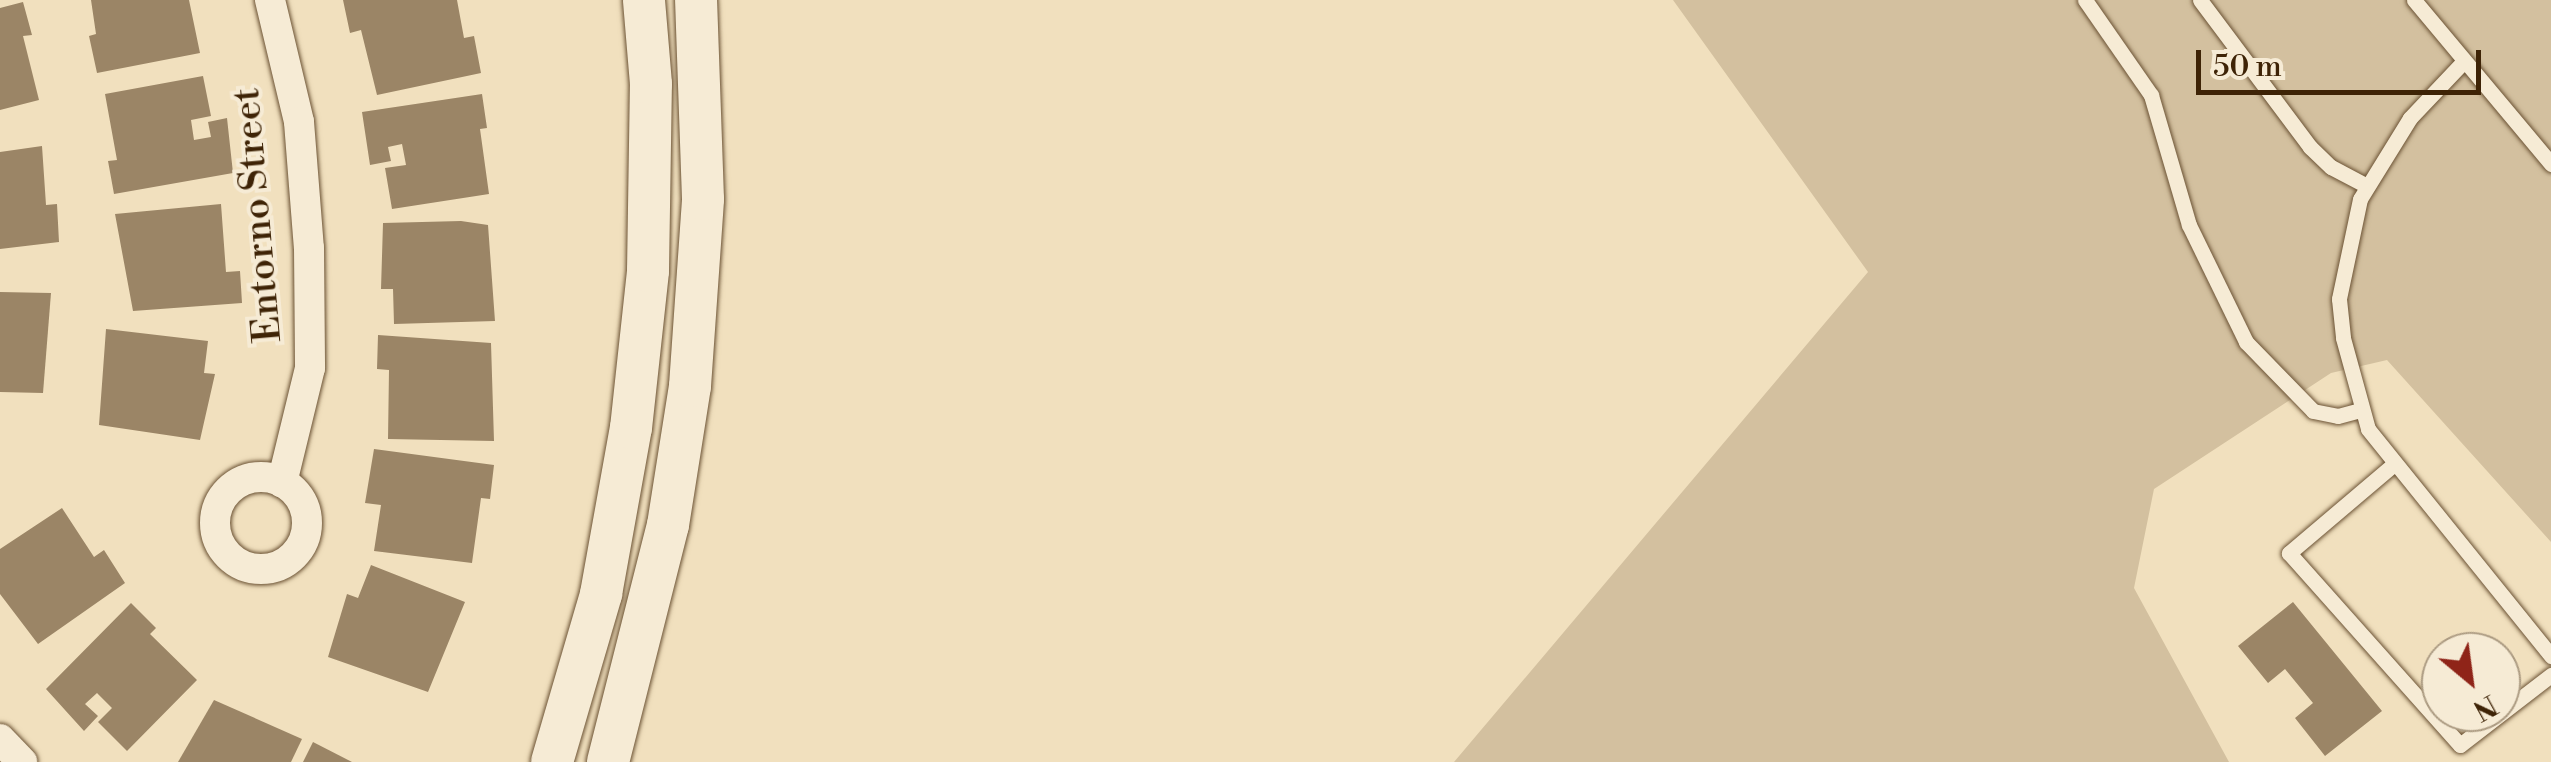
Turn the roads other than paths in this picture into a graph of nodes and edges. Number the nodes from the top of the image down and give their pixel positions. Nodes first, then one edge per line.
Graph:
1 (270, 0) edge
2 (644, 0) edge
3 (696, 0) edge
4 (2085, 0) edge
5 (2200, 0) edge
6 (2414, 0) edge
7 (2464, 61) junction
8 (2551, 164) edge
9 (2367, 186) junction
10 (2361, 410) junction
11 (2394, 464) junction
12 (282, 482) dead end
13 (2551, 656) edge
14 (2551, 675) edge
15 (0, 739) edge
16 (22, 762) edge
17 (552, 762) edge
18 (608, 762) edge

1 - 12 street, Entorno Street
2 - 17 main road
3 - 18 main road
4 - 10 lane
5 - 9 lane
6 - 7 lane
7 - 8 lane
7 - 9 lane
9 - 10 lane
10 - 11 lane
11 - 13 lane
11 - 14 lane
15 - 16 street

